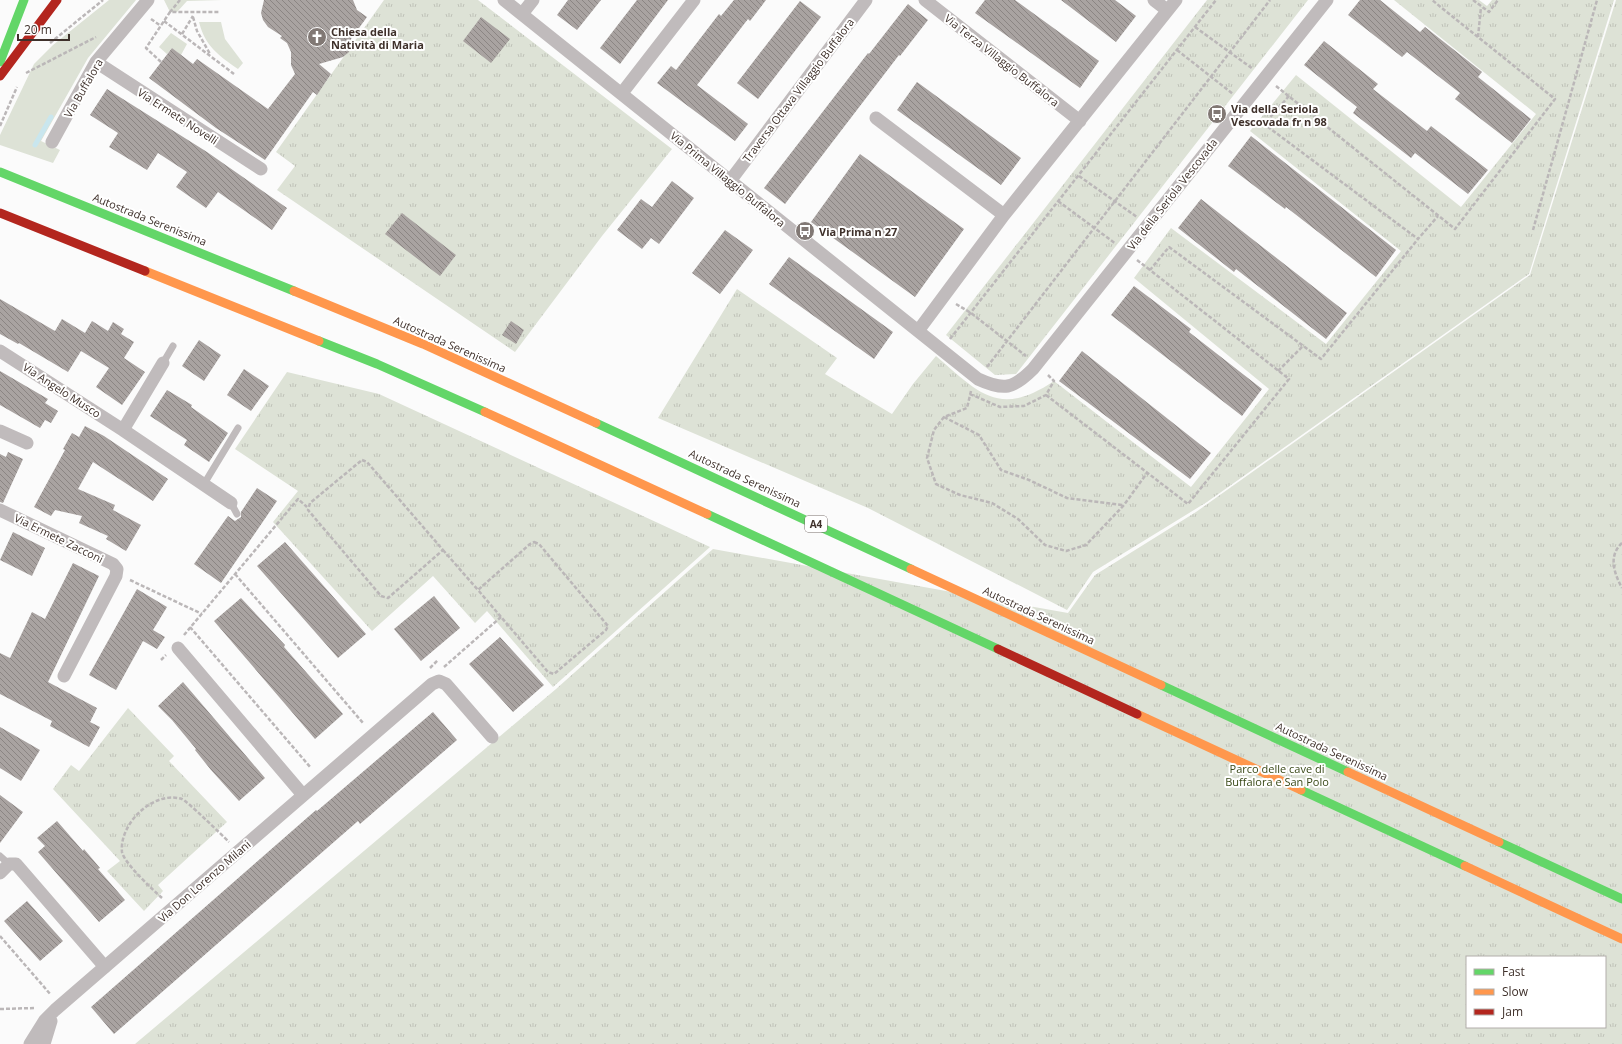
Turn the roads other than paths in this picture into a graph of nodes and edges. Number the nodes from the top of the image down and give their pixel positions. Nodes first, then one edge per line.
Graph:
1 (24, 0) edge
2 (57, 0) edge
3 (148, 0) edge
4 (504, 0) edge
5 (533, 0) edge
6 (694, 0) edge
7 (866, 0) edge
8 (925, 0) edge
9 (1154, 0) edge
10 (1176, 0) edge
11 (1327, 0) edge
12 (1167, 10) junction
13 (522, 14) junction
14 (0, 62) edge
15 (96, 62) junction
16 (0, 76) edge
17 (622, 93) junction
18 (876, 118) dead end
19 (1080, 121) junction
20 (52, 142) dead end
21 (261, 169) dead end
22 (0, 172) edge
23 (730, 181) junction
24 (0, 213) edge
25 (1004, 215) junction
26 (918, 331) junction
27 (173, 346) dead end
28 (0, 351) edge
29 (163, 363) joint
30 (1035, 367) joint
31 (238, 428) dead end
32 (124, 430) junction
33 (0, 431) edge
34 (27, 443) dead end
35 (204, 484) junction
36 (234, 508) dead end
37 (0, 510) edge
38 (176, 645) road end
39 (64, 676) dead end
40 (492, 737) dead end
41 (303, 795) junction
42 (3, 864) edge
43 (1622, 899) edge
44 (1622, 939) edge
45 (105, 967) junction
46 (52, 1008) junction
47 (30, 1044) edge
48 (44, 1044) edge

1 - 14 main road
2 - 16 main road
3 - 15 street, Via Buffalora
4 - 13 street, Via Prima Villaggio Buffalora
5 - 13 street
6 - 17 street
7 - 23 street, Traversa Ottava Villaggio Buffalora
8 - 19 street, Via Terza Villaggio Buffalora
9 - 12 street
10 - 12 street
11 - 30 street, Via della Seriola Vescovada
12 - 19 street
13 - 17 street, Via Prima Villaggio Buffalora
15 - 20 street, Via Buffalora
15 - 21 street, Via Ermete Novelli
17 - 23 street, Via Prima Villaggio Buffalora
18 - 25 street
19 - 25 street
22 - 43 main road, Autostrada Serenissima / A4
23 - 26 street, Via Prima Villaggio Buffalora
24 - 44 main road
25 - 26 street
26 - 30 street, Via Prima Villaggio Buffalora
27 - 29 lane
28 - 32 street, Via Angelo Musco
29 - 32 street
31 - 35 lane
32 - 35 street, Via Angelo Musco
33 - 34 street
35 - 36 street, Via Angelo Musco
37 - 39 street, Via Ermete Zacconi
38 - 41 street
40 - 41 street, Via Don Lorenzo Milani
41 - 45 street, Via Don Lorenzo Milani
42 - 45 street
45 - 46 street, Via Don Lorenzo Milani
46 - 47 street, Via Don Lorenzo Milani
46 - 48 street

